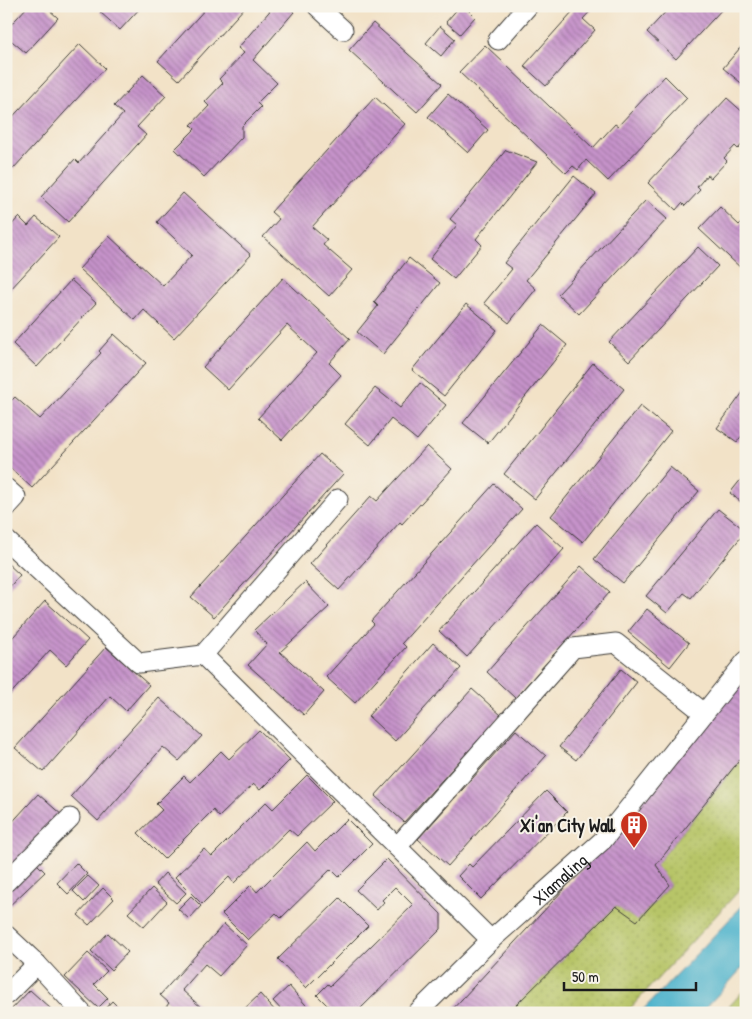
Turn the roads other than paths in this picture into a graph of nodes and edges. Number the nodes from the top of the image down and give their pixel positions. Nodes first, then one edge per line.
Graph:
1 (317, 6) edge
2 (528, 6) edge
3 (343, 30) dead end
4 (498, 40) dead end
5 (338, 499) dead end
6 (6, 540) edge
7 (203, 655) junction
8 (746, 661) edge
9 (704, 713) junction
10 (70, 818) dead end
11 (397, 846) junction
12 (6, 882) edge
13 (6, 935) edge
14 (492, 940) junction
15 (37, 964) junction
16 (6, 995) edge
17 (82, 1013) edge
18 (418, 1013) edge

1 - 3 street
2 - 4 street
5 - 7 street
6 - 7 street
7 - 11 street
8 - 9 street, Xiamaling
9 - 11 street
9 - 14 street, Xiamaling
10 - 12 street
11 - 14 street
13 - 15 street
14 - 18 street, Xiamaling
15 - 16 street
15 - 17 street

